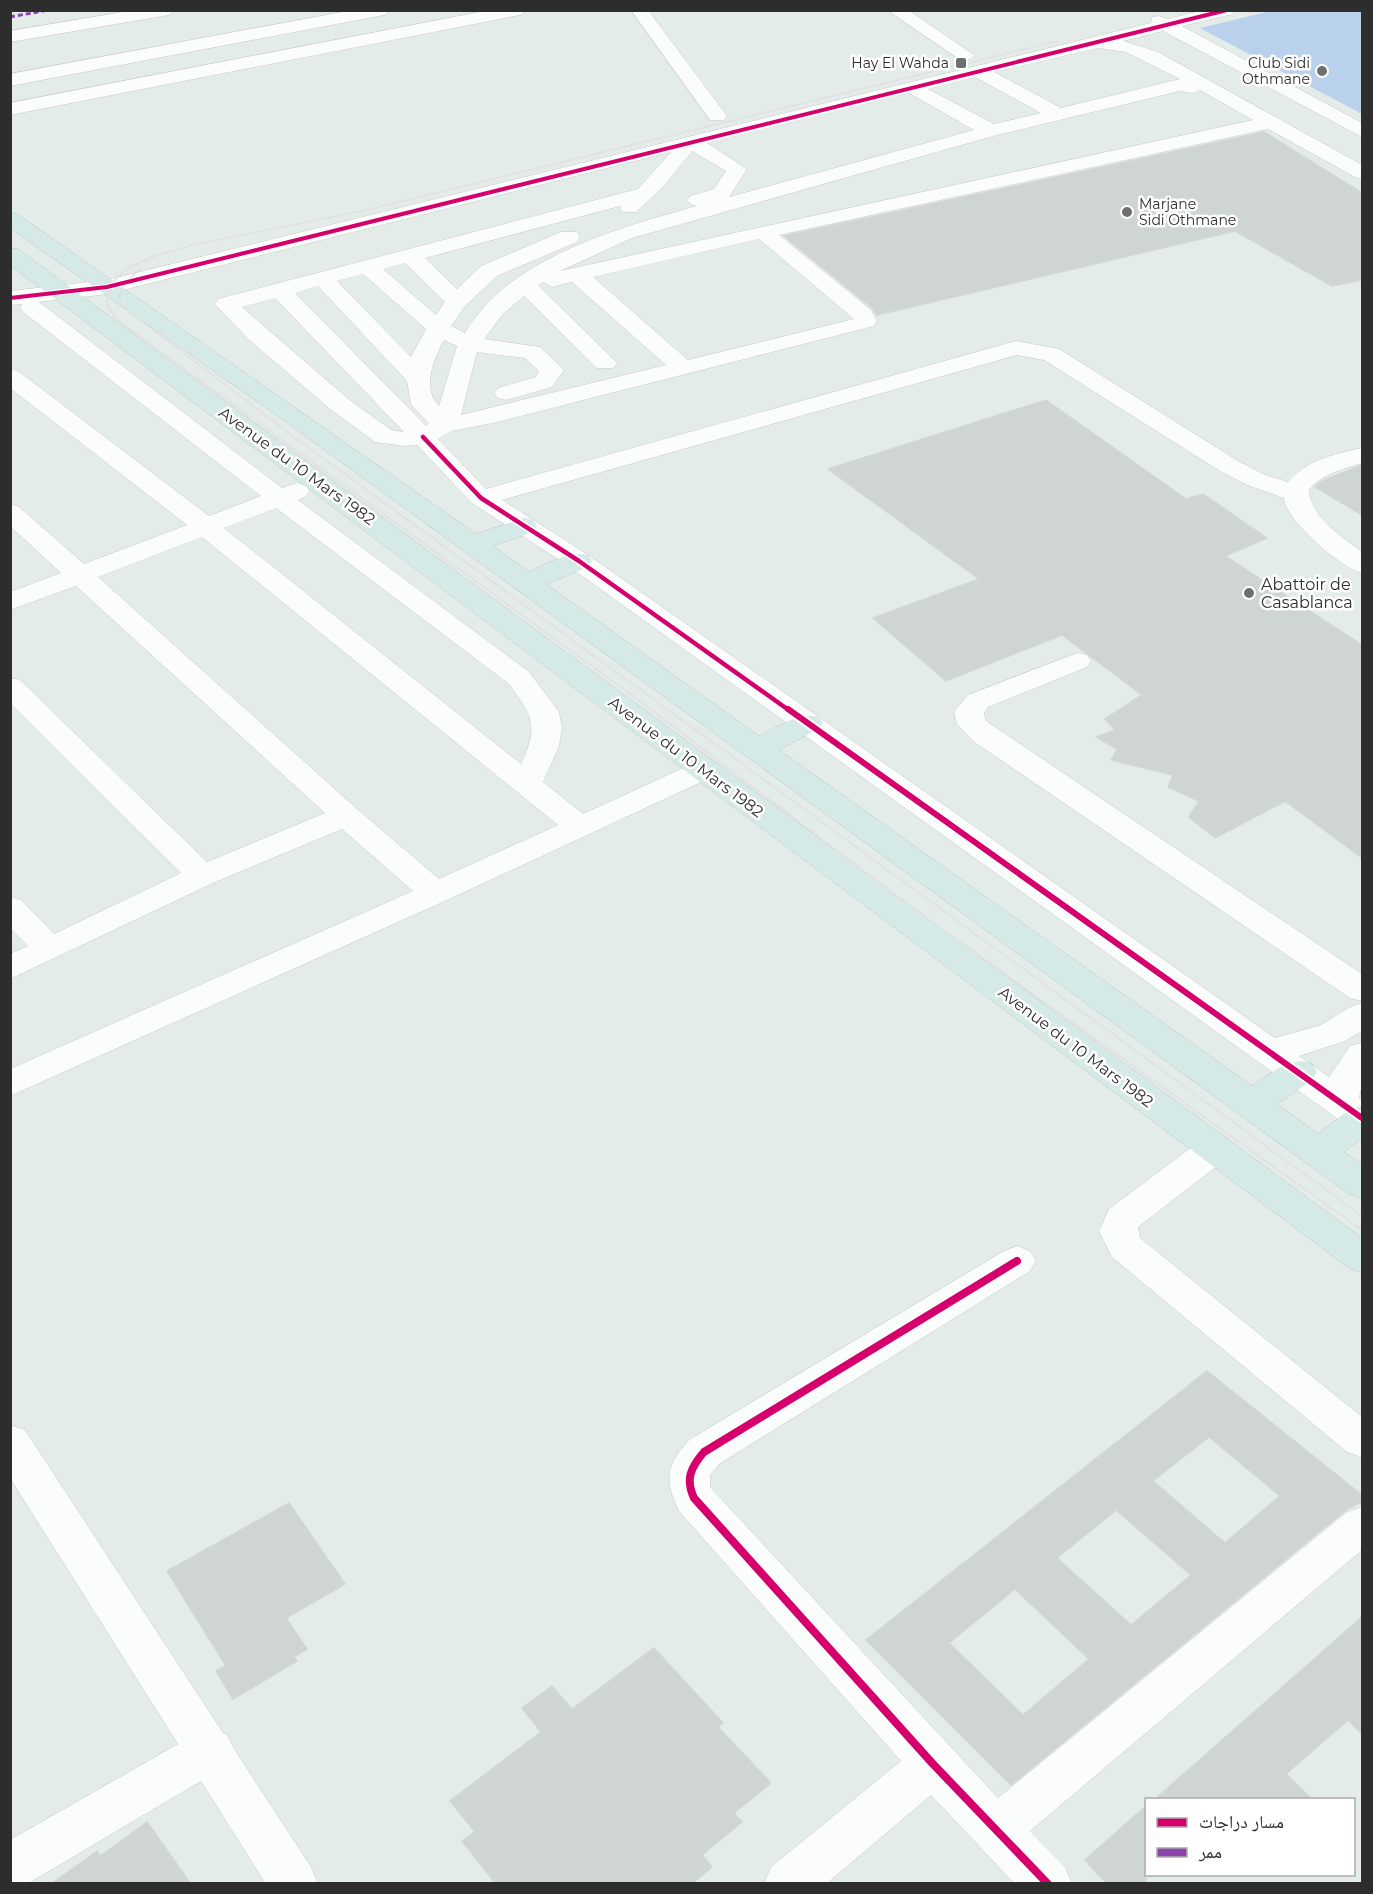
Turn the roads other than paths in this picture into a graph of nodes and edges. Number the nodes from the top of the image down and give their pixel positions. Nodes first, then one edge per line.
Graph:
1 (48, 10) edge
2 (297, 10) edge
3 (384, 10) edge
4 (520, 10) edge
5 (639, 10) edge
6 (895, 10) edge
7 (1227, 10) edge
8 (167, 13) edge
9 (10, 17) edge
10 (1148, 19) edge
11 (10, 37) edge
12 (1094, 43) junction
13 (10, 63) edge
14 (971, 63) junction
15 (10, 80) edge
16 (910, 87) junction
17 (1193, 87) dead end
18 (10, 109) edge
19 (1058, 114) junction
20 (717, 116) junction
21 (1272, 122) junction
22 (991, 131) junction
23 (1362, 131) edge
24 (690, 141) junction
25 (1362, 147) edge
26 (711, 154) junction
27 (671, 165) junction
28 (507, 167) dead end
29 (696, 170) dead end
30 (1362, 173) edge
31 (542, 177) junction
32 (561, 190) junction
33 (10, 218) edge
34 (607, 222) junction
35 (763, 232) junction
36 (451, 244) junction
37 (10, 254) edge
38 (409, 255) junction
39 (655, 256) junction
40 (366, 266) junction
41 (83, 269) junction
42 (489, 271) junction
43 (110, 274) junction
44 (576, 274) junction
45 (322, 278) junction
46 (10, 282) edge
47 (526, 285) junction
48 (280, 290) junction
49 (60, 292) junction
50 (457, 301) junction
51 (17, 305) edge
52 (438, 328) junction
53 (468, 347) junction
54 (605, 363) dead end
55 (682, 368) junction
56 (10, 376) edge
57 (419, 379) junction
58 (444, 418) junction
59 (1362, 455) edge
60 (320, 483) junction
61 (1295, 493) junction
62 (279, 498) junction
63 (481, 498) junction
64 (10, 512) edge
65 (205, 526) junction
66 (524, 526) junction
67 (472, 545) junction
68 (579, 561) junction
69 (1362, 565) edge
70 (81, 574) junction
71 (524, 583) junction
72 (10, 602) edge
73 (1077, 661) dead end
74 (10, 686) edge
75 (808, 723) junction
76 (755, 750) junction
77 (703, 770) junction
78 (527, 783) junction
79 (346, 816) junction
80 (580, 827) junction
81 (202, 876) junction
82 (436, 893) junction
83 (10, 907) edge
84 (49, 950) junction
85 (10, 968) edge
86 (1362, 990) edge
87 (1362, 1015) edge
88 (1362, 1055) edge
89 (1285, 1062) junction
90 (10, 1084) edge
91 (1251, 1104) junction
92 (1355, 1113) edge
93 (1213, 1149) junction
94 (1319, 1153) junction
95 (1362, 1185) edge
96 (1362, 1258) edge
97 (1017, 1261) dead end
98 (1362, 1440) edge
99 (10, 1442) edge
100 (1362, 1525) edge
101 (211, 1750) junction
102 (933, 1764) junction
103 (996, 1829) junction
104 (10, 1867) edge
105 (294, 1884) edge
106 (788, 1884) edge
107 (1048, 1884) edge

1 - 9 street
2 - 13 street
3 - 15 street
4 - 18 street
5 - 20 street
6 - 14 street
7 - 10 street
8 - 11 street
10 - 12 street
10 - 14 street
10 - 23 street
10 - 25 street
12 - 14 street
12 - 21 street
14 - 16 street
14 - 19 street
14 - 20 street
16 - 22 street
16 - 24 street
17 - 19 street
19 - 22 street
20 - 28 street
21 - 30 street
21 - 35 street
22 - 34 street
24 - 26 street
24 - 27 street
24 - 31 street
26 - 29 street
26 - 34 street
27 - 32 street
27 - 34 street
31 - 32 street
31 - 43 street
32 - 34 street
33 - 41 main road
34 - 36 street
34 - 39 street
34 - 42 street
34 - 47 street
35 - 39 street
35 - 55 street
36 - 38 street
36 - 42 street
37 - 49 main road, Avenue du 10 Mars 1982
38 - 40 street
38 - 50 street
39 - 44 street
40 - 45 street
40 - 52 street
41 - 43 main road
41 - 49 street
42 - 50 street
43 - 49 street
43 - 67 main road
44 - 47 street
44 - 55 street
45 - 48 street
45 - 57 street
46 - 49 street
47 - 53 street
47 - 54 street
48 - 58 street
48 - 58 street
49 - 51 street
49 - 60 main road, Avenue du 10 Mars 1982
50 - 52 street
51 - 62 street
52 - 53 street
52 - 57 street
53 - 58 street
53 - 58 street
55 - 58 street
56 - 65 street
57 - 58 street
58 - 63 street
59 - 61 street
60 - 62 street
60 - 77 main road, Avenue du 10 Mars 1982
61 - 63 street
61 - 69 street
62 - 65 street
62 - 78 street
63 - 66 street
64 - 70 street
65 - 70 street
65 - 78 street
66 - 67 main road
66 - 68 street
67 - 71 main road
68 - 71 main road
68 - 75 street
70 - 72 street
70 - 79 street
71 - 76 main road
73 - 86 street
74 - 81 street
75 - 76 main road
75 - 89 street
76 - 91 main road
77 - 80 street
77 - 93 main road, Avenue du 10 Mars 1982
78 - 80 street
79 - 81 street
79 - 82 street
80 - 82 street
81 - 84 street
82 - 90 street
83 - 84 street
84 - 85 street
87 - 89 street
88 - 92 street
89 - 91 main road
89 - 92 street
91 - 94 main road
92 - 94 main road
93 - 96 main road, Avenue du 10 Mars 1982
93 - 98 street
94 - 95 main road
97 - 102 street
99 - 101 street
100 - 103 street
101 - 104 street
101 - 105 street
102 - 103 street
102 - 106 street
103 - 107 street

